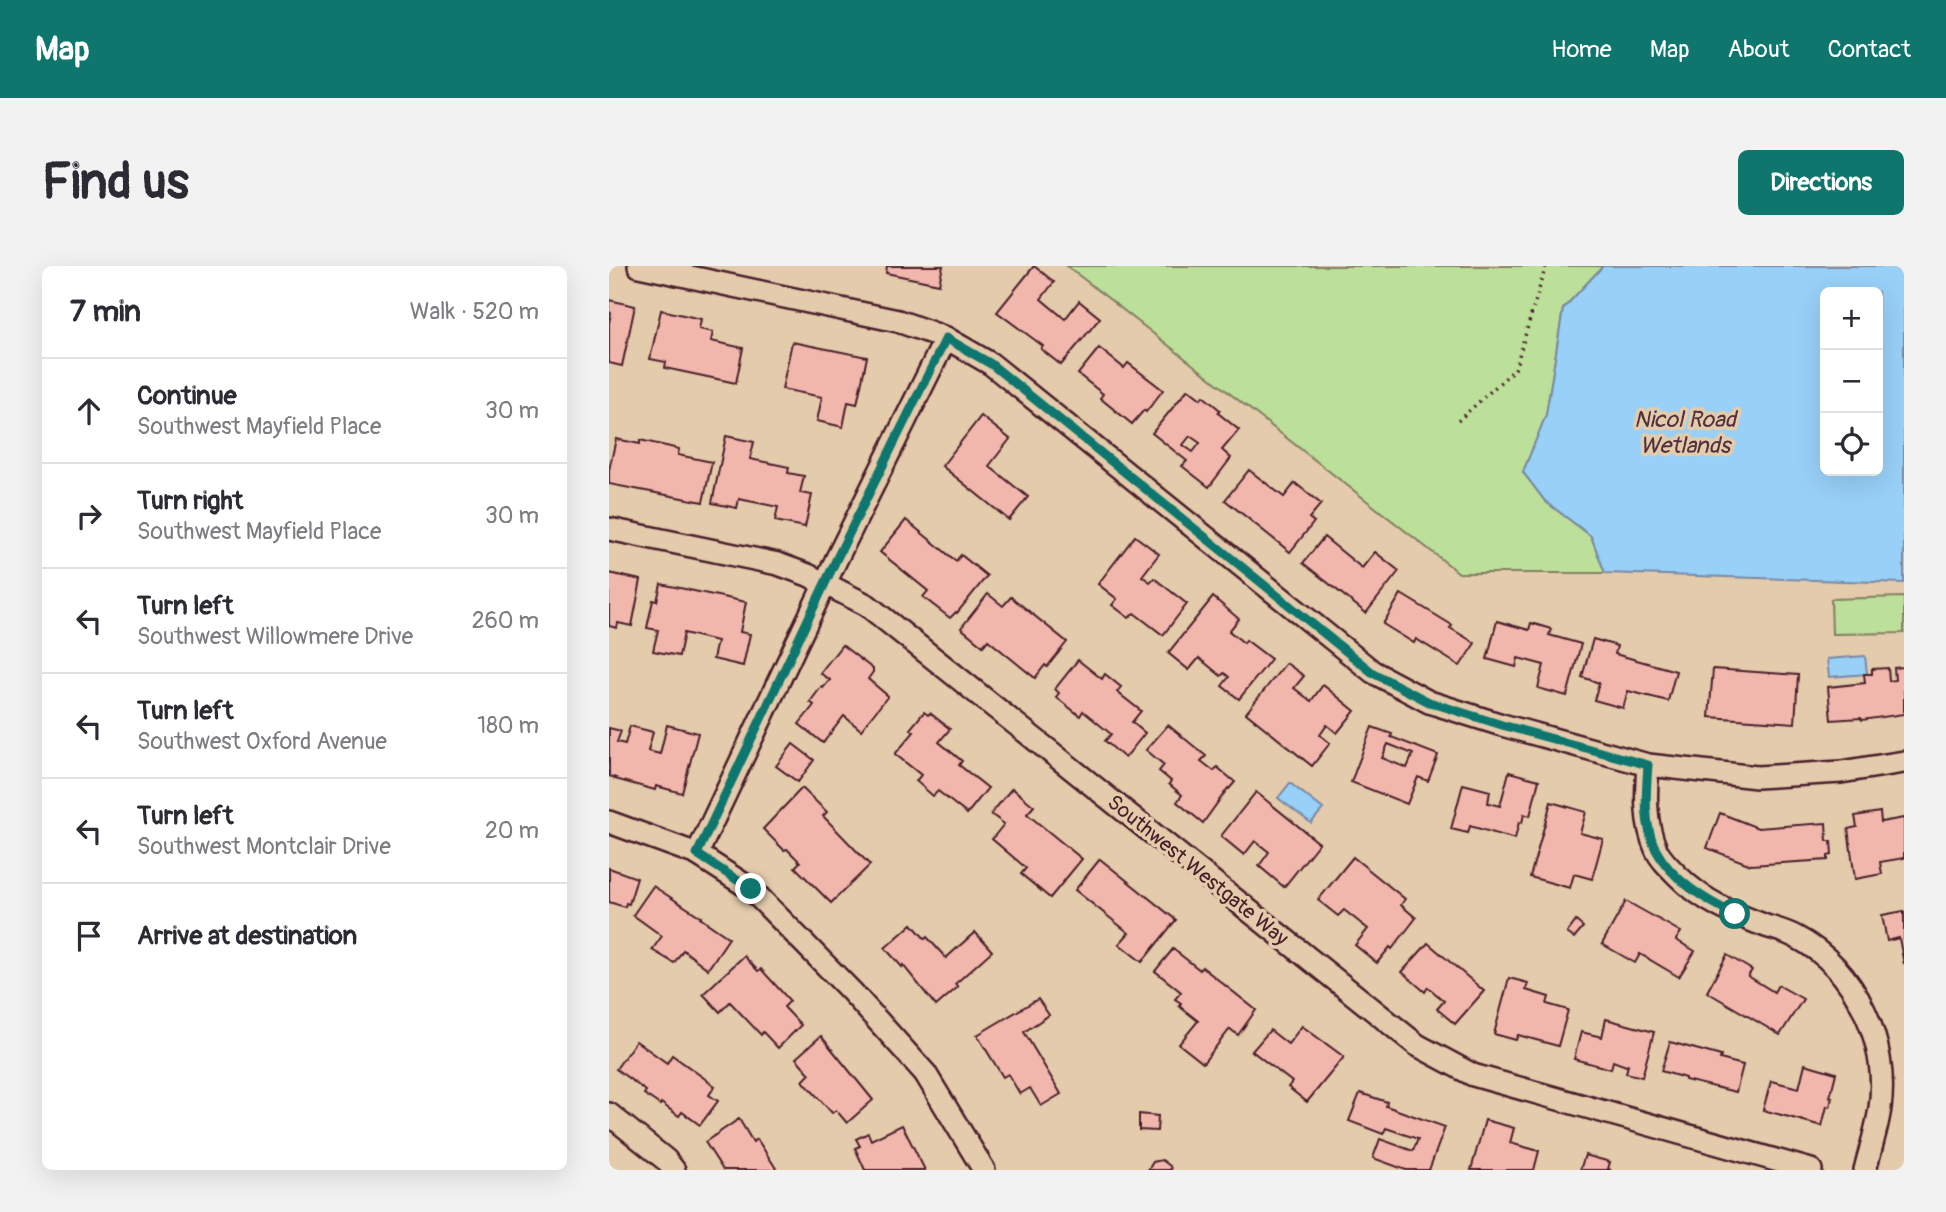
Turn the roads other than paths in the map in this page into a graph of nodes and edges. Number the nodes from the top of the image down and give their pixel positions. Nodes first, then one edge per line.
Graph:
1 (639, 266) edge
2 (946, 338) junction
3 (609, 529) edge
4 (826, 584) junction
5 (1904, 762) edge
6 (1648, 765) junction
7 (609, 822) edge
8 (697, 854) junction
9 (609, 1114) edge
10 (674, 1170) edge
11 (983, 1170) edge
12 (1811, 1170) edge
13 (1865, 1170) edge

1 - 2 street
2 - 4 street
2 - 6 street
3 - 4 street, Southwest Westgate Way
4 - 8 street
4 - 12 street, Southwest Westgate Way
5 - 6 street
6 - 13 street
7 - 8 street
8 - 11 street
9 - 10 street

